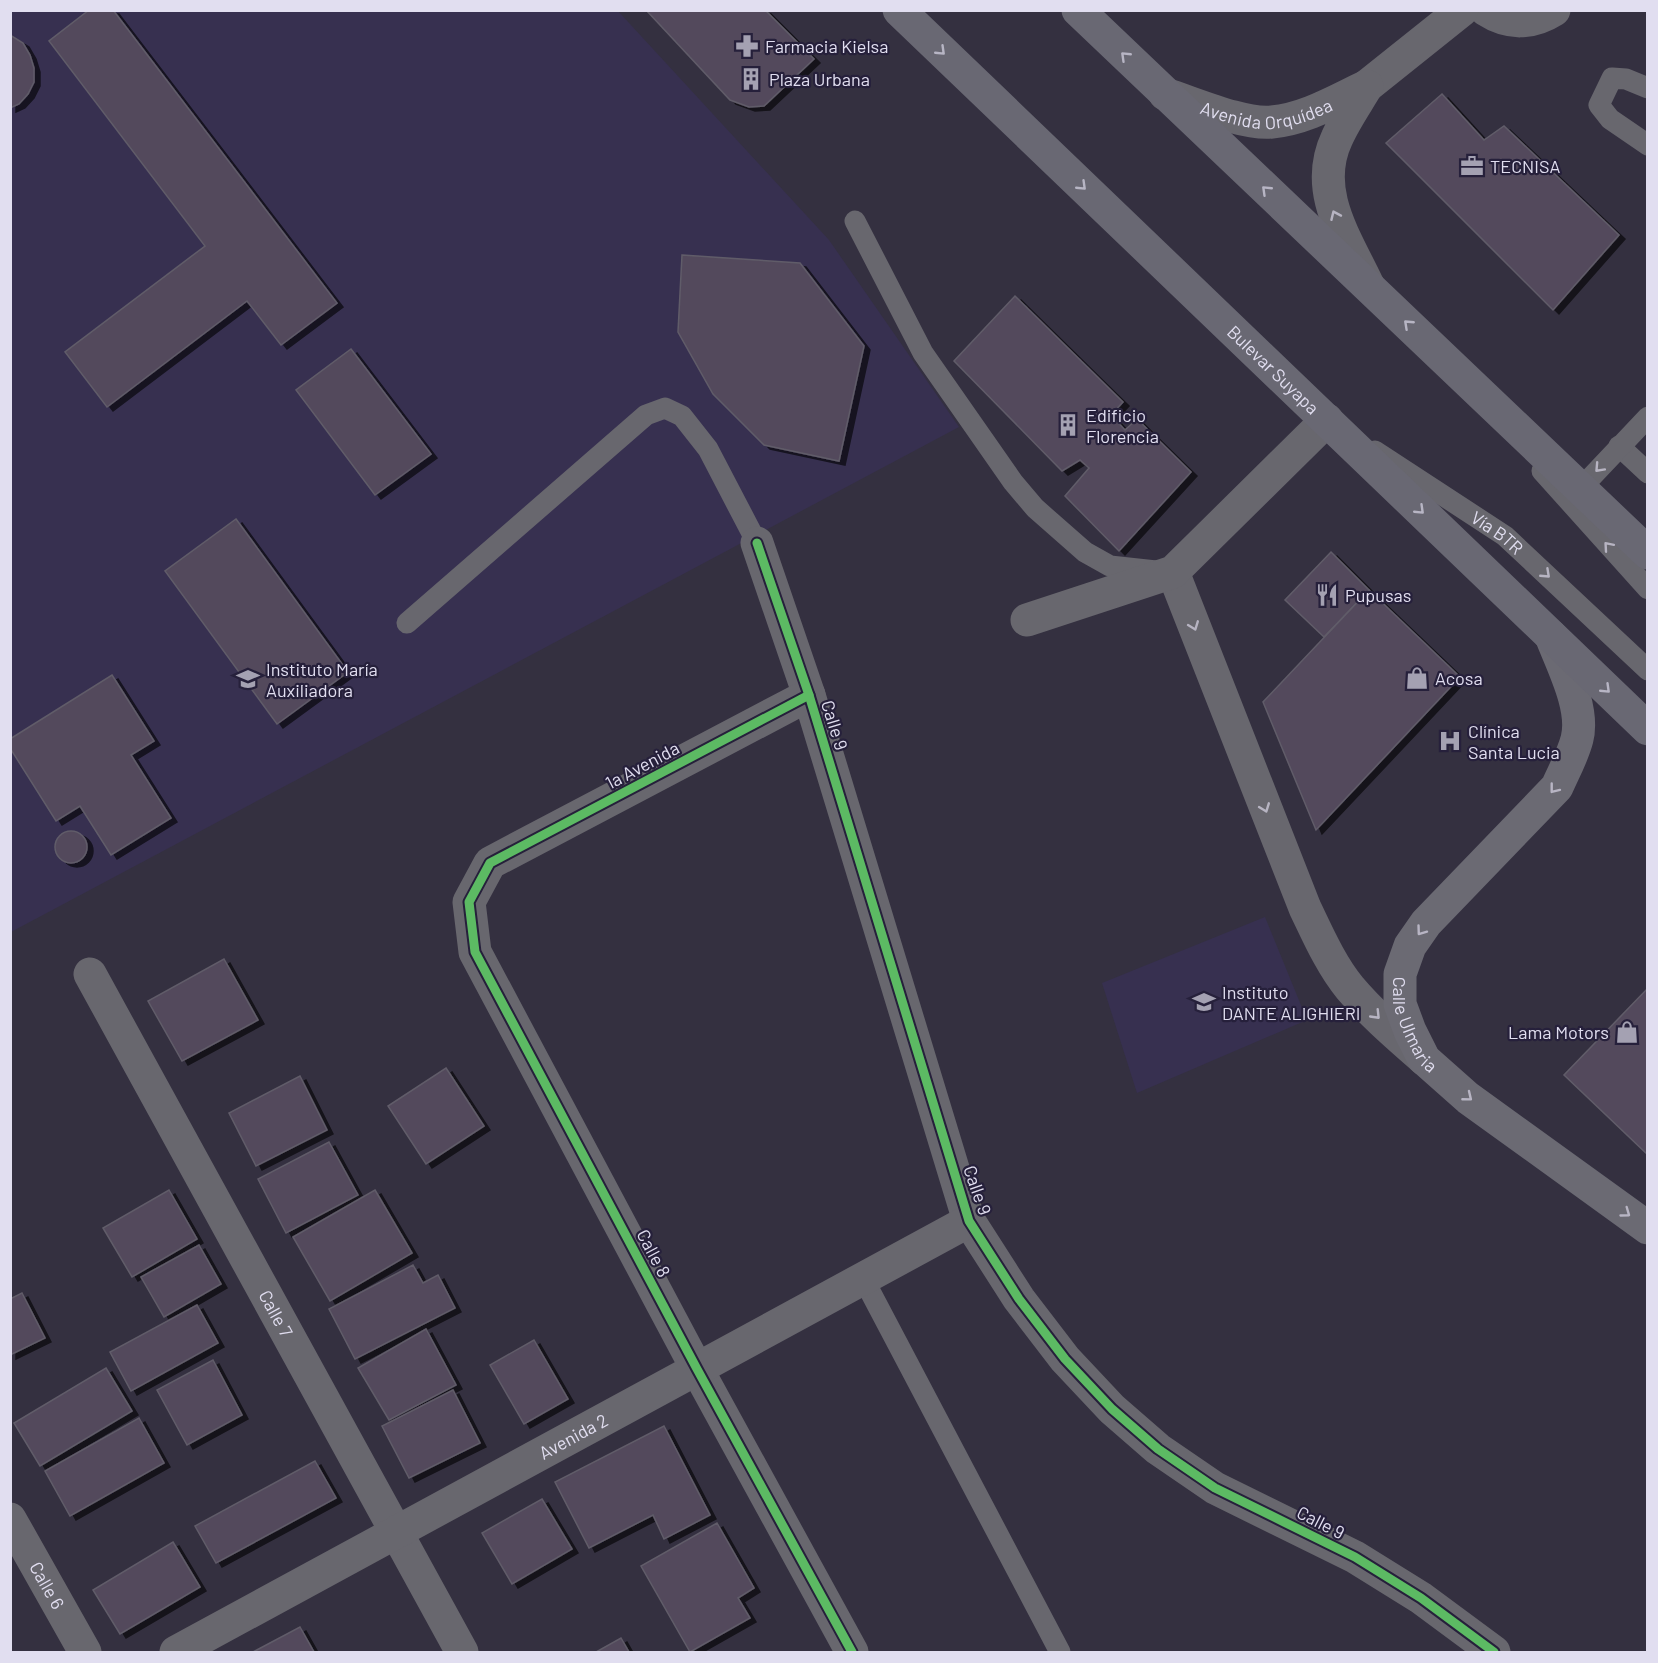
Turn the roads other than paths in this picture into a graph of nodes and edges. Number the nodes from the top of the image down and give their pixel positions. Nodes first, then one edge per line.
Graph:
1 (899, 10) edge
2 (1078, 10) edge
3 (1462, 10) edge
4 (1486, 10) edge
5 (1554, 10) edge
6 (1367, 86) junction
7 (1647, 88) edge
8 (1165, 94) junction
9 (1647, 145) edge
10 (855, 221) dead end
11 (1368, 287) junction
12 (1435, 349) junction
13 (1647, 417) edge
14 (1327, 420) junction
15 (1619, 447) junction
16 (1647, 474) edge
17 (1580, 489) junction
18 (757, 543) joint
19 (1647, 553) edge
20 (1173, 572) junction
21 (1647, 589) edge
22 (1027, 620) dead end
23 (407, 623) dead end
24 (1551, 636) junction
25 (1647, 670) edge
26 (809, 695) junction
27 (1647, 729) edge
28 (490, 863) joint
29 (90, 974) dead end
30 (1424, 1059) junction
31 (969, 1221) junction
32 (1647, 1228) edge
33 (863, 1278) junction
34 (697, 1369) junction
35 (10, 1519) edge
36 (396, 1533) junction
37 (85, 1653) edge
38 (176, 1653) edge
39 (462, 1653) edge
40 (852, 1653) edge
41 (1060, 1653) edge
42 (1494, 1653) edge

1 -> 14 main road, Bulevar Suyapa
8 -> 2 main road
3 - 6 street, Avenida Orquídea
4 - 5 street
6 - 8 street, Avenida Orquídea
11 -> 6 street, Avenida Orquídea
7 - 9 lane
11 -> 8 main road
10 - 20 lane
12 -> 11 main road
12 - 17 main road
21 -> 12 lane
13 - 15 lane
14 - 20 street
14 -> 24 main road, Bulevar Suyapa
14 -> 25 lane, Vía BTR
15 - 16 lane
15 -> 17 lane
17 - 19 main road
18 - 23 lane
18 - 26 street, Calle 9
20 - 22 street
20 -> 30 street
24 -> 27 main road, Bulevar Suyapa
24 -> 30 street, Calle Ulmaria
26 - 28 street, 1a Avenida
26 - 31 street, Calle 9
28 - 34 street, Calle 8
29 - 36 street, Calle 7
30 -> 32 street, Calle Ulmaria
31 - 33 street, Avenida 2
31 - 42 street, Calle 9
33 - 34 street, Avenida 2
33 - 41 lane
34 - 36 street, Avenida 2
34 - 40 street, Calle 8
35 - 37 street, Calle 6
36 - 38 street, Avenida 2
36 - 39 street, Calle 7

